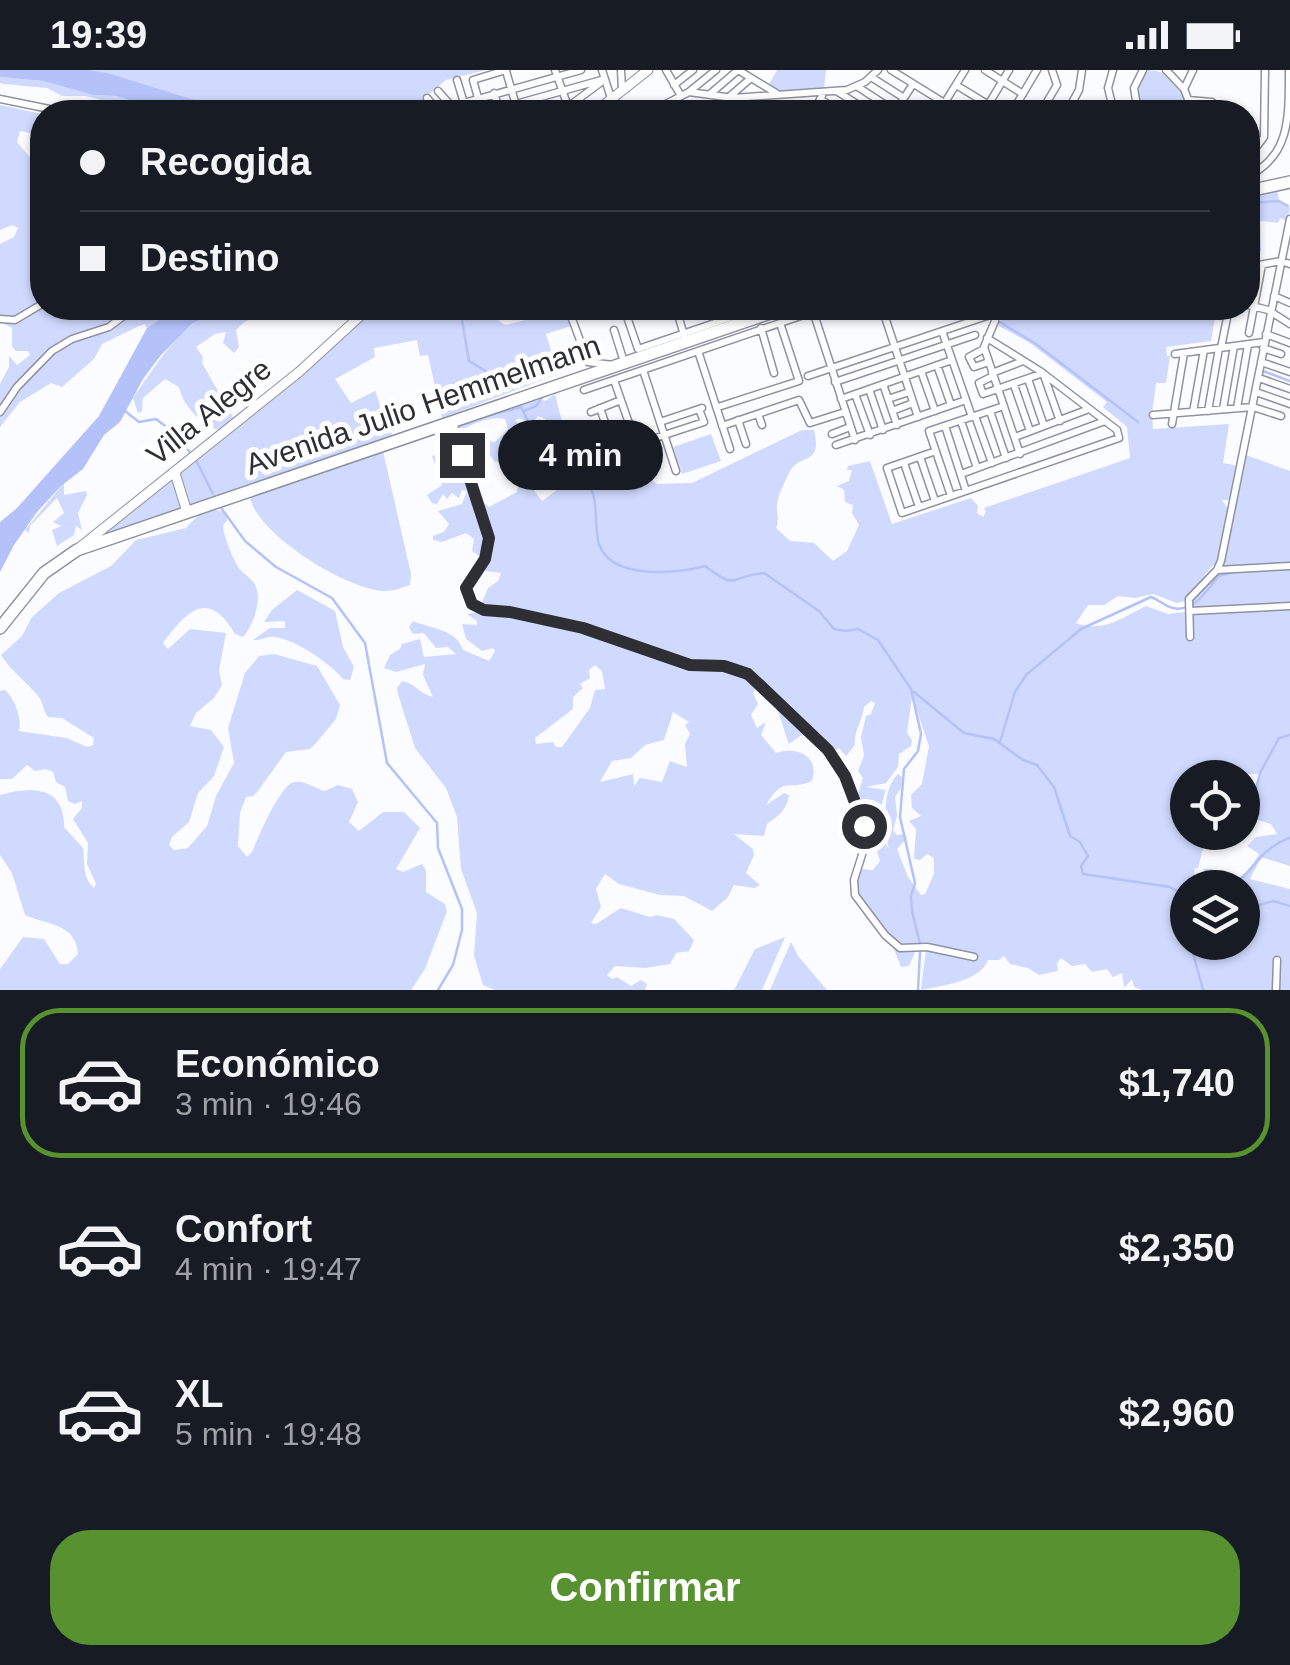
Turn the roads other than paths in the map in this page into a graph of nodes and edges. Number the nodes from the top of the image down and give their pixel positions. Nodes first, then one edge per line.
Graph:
1 (506, 70) edge
2 (580, 70) edge
3 (602, 70) edge
4 (621, 70) edge
5 (633, 70) edge
6 (648, 70) edge
7 (693, 70) edge
8 (716, 70) edge
9 (738, 70) edge
10 (878, 70) edge
11 (891, 70) edge
12 (965, 70) edge
13 (985, 70) edge
14 (1010, 70) edge
15 (1037, 70) edge
16 (1052, 70) edge
17 (1082, 70) edge
18 (1113, 70) edge
19 (1142, 70) edge
20 (1167, 70) edge
21 (1193, 70) edge
22 (1266, 70) edge
23 (1289, 70) edge
24 (669, 71) edge
25 (555, 73) edge
26 (871, 77) junction
27 (751, 78) junction
28 (605, 79) junction
29 (458, 80) dead end
30 (1003, 81) junction
31 (633, 82) junction
32 (793, 82) dead end
33 (674, 84) junction
34 (912, 84) junction
35 (956, 84) junction
36 (857, 86) junction
37 (511, 88) junction
38 (1184, 89) junction
39 (438, 91) dead end
40 (561, 92) junction
41 (622, 92) junction
42 (838, 92) junction
43 (494, 93) junction
44 (685, 94) junction
45 (710, 94) junction
46 (777, 94) junction
47 (786, 94) junction
48 (1023, 94) junction
49 (759, 96) junction
50 (822, 96) junction
51 (728, 98) junction
52 (904, 98) joint
53 (0, 99) edge
54 (478, 99) junction
55 (444, 100) edge
56 (463, 100) edge
57 (474, 100) edge
58 (496, 100) edge
59 (515, 100) edge
60 (539, 100) edge
61 (563, 100) edge
62 (579, 100) edge
63 (611, 100) joint
64 (673, 100) edge
65 (758, 100) edge
66 (820, 100) edge
67 (827, 100) edge
68 (851, 100) edge
69 (877, 100) edge
70 (938, 100) edge
71 (946, 100) edge
72 (976, 100) edge
73 (992, 100) edge
74 (1019, 100) edge
75 (1047, 100) edge
76 (1074, 100) edge
77 (1111, 100) edge
78 (1136, 100) edge
79 (1188, 100) edge
80 (30, 105) edge
81 (1290, 108) edge
82 (1260, 144) edge
83 (1260, 170) edge
84 (1290, 219) edge
85 (1289, 231) edge
86 (1288, 246) edge
87 (1286, 262) edge
88 (1262, 265) joint
89 (1260, 272) edge
90 (1278, 278) junction
91 (1290, 282) edge
92 (1274, 296) junction
93 (1290, 303) edge
94 (1260, 308) edge
95 (30, 311) edge
96 (1271, 311) junction
97 (0, 319) edge
98 (117, 320) edge
99 (356, 320) edge
100 (573, 320) edge
101 (628, 320) edge
102 (680, 320) edge
103 (726, 320) edge
104 (751, 320) edge
105 (755, 320) edge
106 (760, 320) edge
107 (767, 320) edge
108 (786, 320) edge
109 (816, 320) edge
110 (886, 320) edge
111 (976, 320) edge
112 (992, 320) edge
113 (1226, 320) edge
114 (1250, 320) edge
115 (780, 323) junction
116 (1290, 324) edge
117 (614, 330) dead end
118 (942, 332) junction
119 (1249, 333) dead end
120 (975, 335) dead end
121 (685, 337) junction
122 (989, 339) junction
123 (1265, 341) junction
124 (1290, 343) edge
125 (1248, 344) junction
126 (947, 345) junction
127 (672, 346) junction
128 (1234, 346) junction
129 (894, 347) junction
130 (1220, 348) junction
131 (984, 349) junction
132 (1204, 350) junction
133 (698, 352) junction
134 (1174, 354) dead end
135 (1184, 354) junction
136 (1281, 354) dead end
137 (641, 359) junction
138 (676, 360) junction
139 (952, 360) junction
140 (1023, 360) junction
141 (898, 361) junction
142 (988, 362) junction
143 (1262, 362) junction
144 (620, 364) junction
145 (936, 366) junction
146 (830, 369) junction
147 (921, 371) junction
148 (1290, 372) edge
149 (774, 373) dead end
150 (993, 374) junction
151 (1043, 374) junction
152 (808, 376) dead end
153 (904, 377) junction
154 (1258, 378) junction
155 (1028, 379) junction
156 (614, 380) junction
157 (835, 382) junction
158 (883, 384) junction
159 (1014, 384) junction
160 (870, 389) junction
161 (1290, 389) edge
162 (584, 390) dead end
163 (998, 390) junction
164 (909, 392) junction
165 (1256, 392) junction
166 (764, 393) junction
167 (856, 394) junction
168 (651, 396) junction
169 (841, 399) junction
170 (888, 399) junction
171 (621, 400) junction
172 (638, 400) dead end
173 (966, 400) junction
174 (913, 404) junction
175 (1290, 404) edge
176 (951, 405) junction
177 (2, 406) edge
178 (1004, 406) junction
179 (718, 407) junction
180 (1253, 407) junction
181 (600, 408) junction
182 (1238, 408) junction
183 (656, 409) junction
184 (1090, 409) junction
185 (1223, 409) junction
186 (769, 410) junction
187 (990, 410) junction
188 (1208, 410) junction
189 (892, 411) junction
190 (935, 411) junction
191 (591, 412) dead end
192 (845, 412) junction
193 (1157, 412) dead end
194 (1193, 412) junction
195 (644, 413) dead end
196 (1174, 413) junction
197 (758, 414) junction
198 (974, 416) junction
199 (1282, 416) dead end
200 (918, 417) junction
201 (738, 420) junction
202 (453, 421) junction
203 (960, 421) junction
204 (1060, 421) junction
205 (1105, 421) junction
206 (660, 422) junction
207 (1172, 424) dead end
208 (648, 425) dead end
209 (762, 425) dead end
210 (897, 425) junction
211 (722, 426) junction
212 (944, 426) junction
213 (1044, 426) junction
214 (850, 427) junction
215 (884, 430) junction
216 (1030, 431) junction
217 (832, 434) dead end
218 (870, 434) junction
219 (664, 435) junction
220 (1014, 436) junction
221 (612, 440) dead end
222 (855, 440) junction
223 (746, 444) dead end
224 (1048, 444) junction
225 (836, 445) dead end
226 (730, 449) dead end
227 (936, 452) junction
228 (1020, 454) junction
229 (920, 457) junction
230 (1006, 458) junction
231 (1053, 461) junction
232 (904, 463) junction
233 (992, 463) junction
234 (977, 468) junction
235 (676, 470) dead end
236 (174, 473) junction
237 (961, 474) junction
238 (966, 491) junction
239 (951, 496) junction
240 (935, 502) junction
241 (918, 507) junction
242 (186, 512) junction
243 (77, 550) junction
244 (1290, 566) edge
245 (1218, 570) junction
246 (1290, 606) edge
247 (1189, 608) junction
248 (0, 628) edge
249 (1190, 638) dead end
250 (974, 957) dead end
251 (1277, 960) dead end
252 (1276, 990) edge

1 - 37 street
1 - 54 street
2 - 25 street
3 - 28 street
4 - 41 street
5 - 31 street
6 - 31 main road
7 - 33 street
8 - 44 street
9 - 27 street
9 - 45 street
10 - 26 street
11 - 34 street
12 - 35 street
13 - 30 street
14 - 30 street
15 - 48 street
16 - 75 street
17 - 76 street
18 - 77 street
19 - 78 street
20 - 38 street
21 - 38 street
22 - 82 street
23 - 81 street
24 - 33 street
25 - 37 street
25 - 40 street
26 - 36 street
26 - 52 street
27 - 46 street
27 - 51 street
28 - 40 street
28 - 62 street
28 - 63 street
29 - 56 street
30 - 48 street
30 - 73 street
31 - 41 main road
32 - 47 street
33 - 44 street
34 - 52 street
34 - 70 street
35 - 71 street
35 - 72 street
36 - 42 street
36 - 69 street
37 - 43 street
37 - 59 street
38 - 79 street
39 - 55 street
40 - 60 street
40 - 61 street
41 - 63 main road
42 - 50 street
42 - 68 street
43 - 54 street
43 - 58 street
44 - 45 street
44 - 64 street
45 - 51 street
46 - 47 street
46 - 49 street
47 - 50 street
48 - 74 street
49 - 51 street
49 - 65 street
50 - 66 street
50 - 67 street
53 - 80 street
54 - 57 street
81 - 83 street
84 - 85 street
85 - 86 street
86 - 87 street
87 - 88 street
87 - 90 street
88 - 89 street
90 - 91 street
90 - 92 street
92 - 93 street
92 - 96 street
94 - 96 street
95 - 97 street
96 - 116 street
96 - 123 street
98 - 177 street
99 - 236 main road, Villa Alegre
100 - 144 street
101 - 137 street
102 - 121 street
103 - 121 street
104 - 121 highway, Avenida Julio Hemmelmann
105 - 133 street
106 - 149 street
107 - 115 street
108 - 115 street
109 - 146 street
110 - 129 street
111 - 118 street
112 - 122 street
113 - 130 street
114 - 119 street
115 - 166 street
117 - 144 street
118 - 126 street
118 - 129 street
120 - 126 street
121 - 127 highway, Avenida Julio Hemmelmann
121 - 137 street
122 - 131 street
122 - 140 street
123 - 124 street
123 - 125 street
123 - 136 street
123 - 143 street
125 - 128 street
125 - 182 street
126 - 139 street
126 - 141 street
127 - 137 highway, Avenida Julio Hemmelmann
127 - 138 street
128 - 130 street
128 - 185 street
129 - 141 street
129 - 146 street
130 - 132 street
130 - 188 street
131 - 142 street
131 - 142 street
132 - 135 street
132 - 194 street
133 - 138 street
133 - 179 street
134 - 135 street
135 - 196 street
137 - 138 street
137 - 144 highway, Avenida Julio Hemmelmann
137 - 156 street
137 - 168 street
139 - 145 street
139 - 173 street
140 - 150 street
140 - 151 street
141 - 153 street
141 - 157 street
142 - 150 street
143 - 148 street
143 - 154 street
144 - 202 highway, Avenida Julio Hemmelmann
145 - 147 street
145 - 176 street
146 - 152 street
146 - 157 street
147 - 153 street
147 - 190 street
150 - 163 street
150 - 163 street
151 - 155 street
151 - 184 street
151 - 204 street
153 - 158 street
153 - 164 street
154 - 161 street
154 - 165 street
155 - 159 street
155 - 213 street
156 - 162 street
156 - 171 street
157 - 169 street
158 - 160 street
158 - 170 street
159 - 163 street
159 - 216 street
160 - 167 street
160 - 215 street
163 - 178 street
164 - 170 street
164 - 174 street
165 - 175 street
165 - 180 street
166 - 179 street
166 - 186 street
167 - 169 street
167 - 218 street
168 - 172 street
168 - 183 street
169 - 192 street
170 - 189 street
171 - 181 street
171 - 219 street
173 - 176 street
173 - 198 street
174 - 189 street
174 - 200 street
176 - 190 street
178 - 187 street
178 - 220 street
179 - 211 street
180 - 182 street
180 - 199 street
180 - 245 street
181 - 191 street
181 - 221 street
182 - 185 street
183 - 195 street
183 - 206 street
184 - 204 street
184 - 205 street
185 - 188 street
186 - 192 street
186 - 197 street
187 - 198 street
187 - 230 street
188 - 194 street
189 - 210 street
190 - 200 street
192 - 214 street
193 - 196 street
194 - 196 street
196 - 207 street
197 - 201 street
197 - 209 street
198 - 203 street
198 - 233 street
200 - 210 street
201 - 211 street
201 - 223 street
202 - 242 highway, Avenida Julio Hemmelmann
202 - 250 street
203 - 212 street
203 - 234 street
204 - 213 street
205 - 224 street
205 - 231 street
206 - 208 street
206 - 219 street
206 - 219 street
210 - 215 street
211 - 226 street
212 - 227 street
212 - 237 street
213 - 216 street
214 - 217 street
214 - 222 street
215 - 218 street
216 - 220 street
218 - 222 street
219 - 235 street
220 - 228 street
222 - 225 street
224 - 228 street
224 - 231 street
227 - 229 street
227 - 239 street
228 - 230 street
229 - 232 street
229 - 240 street
230 - 233 street
231 - 238 street
232 - 241 street
232 - 241 street
233 - 234 street
234 - 237 street
236 - 242 main road
236 - 243 main road, Villa Alegre
237 - 238 street
238 - 239 street
239 - 240 street
240 - 241 street
242 - 243 highway, Avenida Julio Hemmelmann
243 - 248 highway, Avenida Julio Hemmelmann
244 - 245 street
245 - 247 street
246 - 247 street
247 - 249 street
251 - 252 street

